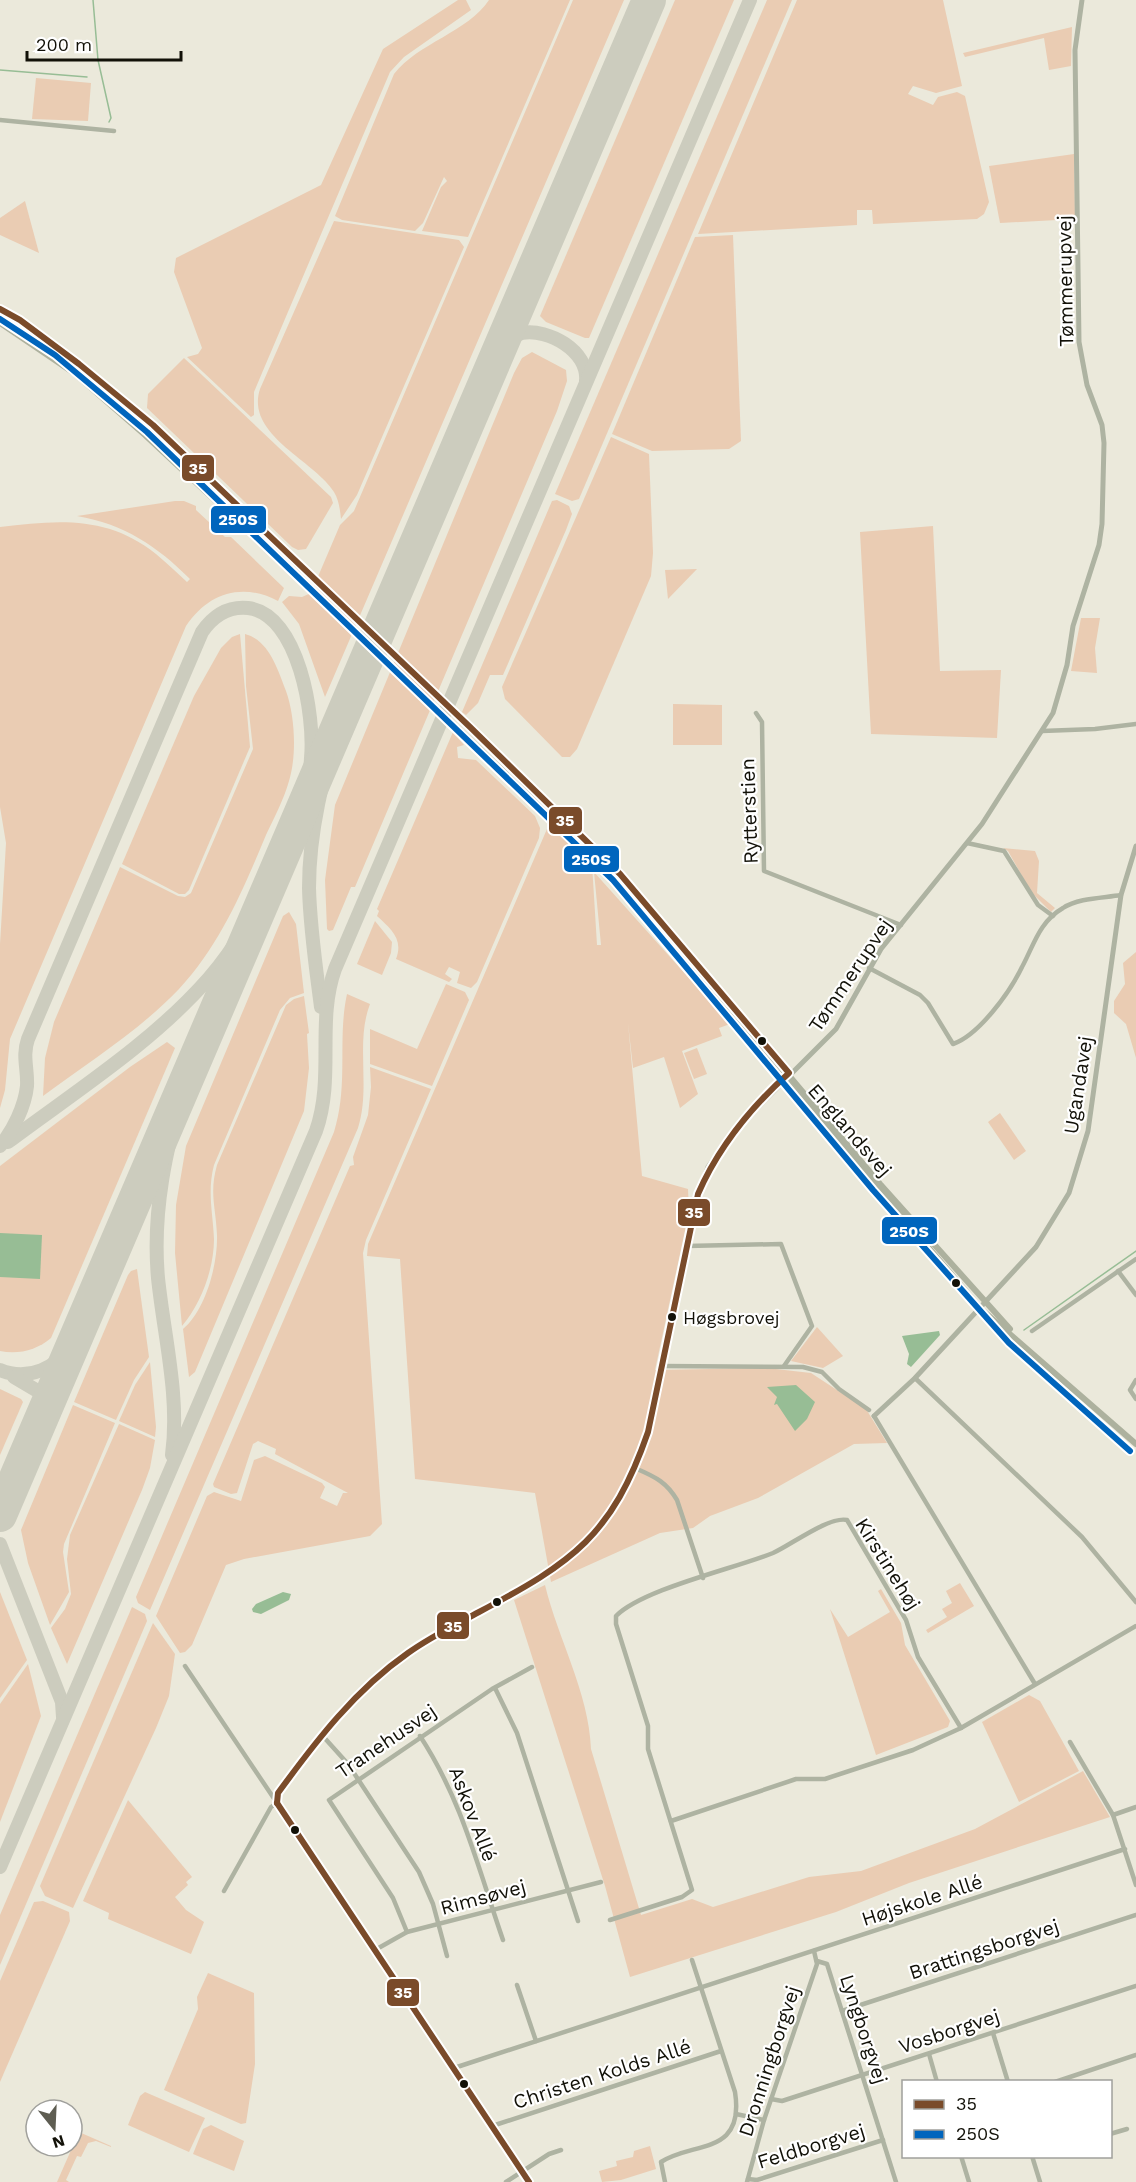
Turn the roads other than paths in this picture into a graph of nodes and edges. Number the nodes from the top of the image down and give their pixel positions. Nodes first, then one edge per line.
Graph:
1 (1082, 0) edge
2 (0, 120) edge
3 (114, 131) dead end
4 (0, 309) edge
5 (0, 323) edge
6 (299, 567) tunnel mouth
7 (293, 573) tunnel mouth
8 (756, 713) dead end
9 (1136, 724) edge
10 (470, 727) tunnel mouth
11 (1042, 731) junction
12 (463, 733) tunnel mouth
13 (967, 843) junction
14 (1136, 846) edge
15 (1121, 895) junction
16 (1053, 916) junction
17 (901, 925) junction
18 (869, 968) junction
19 (789, 1073) junction
20 (783, 1078) junction
21 (687, 1246) junction
22 (1136, 1258) edge
23 (1118, 1271) junction
24 (1136, 1295) edge
25 (987, 1302) junction
26 (981, 1308) junction
27 (1032, 1332) dead end
28 (1016, 1337) junction
29 (662, 1366) junction
30 (784, 1366) junction
31 (915, 1378) junction
32 (1136, 1380) edge
33 (1136, 1399) edge
34 (870, 1410) dead end
35 (874, 1416) joint
36 (1136, 1443) edge
37 (637, 1469) junction
38 (702, 1578) junction
39 (1136, 1602) edge
40 (1136, 1626) edge
41 (185, 1666) dead end
42 (532, 1667) dead end
43 (1035, 1684) junction
44 (495, 1688) junction
45 (961, 1728) junction
46 (321, 1734) junction
47 (420, 1736) junction
48 (1070, 1742) dead end
49 (358, 1778) junction
50 (277, 1803) junction
51 (1136, 1807) edge
52 (1113, 1815) junction
53 (671, 1821) junction
54 (1125, 1849) junction
55 (602, 1882) dead end
56 (1135, 1883) edge
57 (568, 1890) junction
58 (224, 1891) dead end
59 (492, 1910) junction
60 (1136, 1915) edge
61 (610, 1920) dead end
62 (578, 1921) dead end
63 (439, 1924) junction
64 (407, 1932) junction
65 (502, 1940) dead end
66 (375, 1950) junction
67 (814, 1951) junction
68 (447, 1956) dead end
69 (692, 1960) dead end
70 (817, 1960) junction
71 (517, 1985) dead end
72 (1136, 1986) edge
73 (701, 1988) junction
74 (842, 2011) junction
75 (993, 2033) junction
76 (536, 2041) junction
77 (721, 2051) junction
78 (929, 2054) junction
79 (1136, 2055) edge
80 (454, 2068) junction
81 (862, 2075) junction
82 (936, 2080) edge
83 (1007, 2080) edge
84 (1061, 2080) edge
85 (771, 2099) junction
86 (735, 2114) junction
87 (764, 2120) junction
88 (492, 2126) junction
89 (1127, 2129) dead end
90 (1112, 2133) edge
91 (883, 2140) junction
92 (561, 2150) dead end
93 (961, 2158) edge
94 (1033, 2158) edge
95 (523, 2172) junction
96 (747, 2181) edge
97 (506, 2182) edge
98 (529, 2182) edge
99 (665, 2182) edge
100 (896, 2182) edge
101 (969, 2182) edge
102 (1040, 2182) edge

1 - 11 street, Tømmerupvej
2 - 3 street
4 - 6 main road
5 - 7 main road
8 - 17 street, Rytterstien
9 - 11 street
10 - 19 main road, Englandsvej
11 - 13 street, Tømmerupvej
12 - 20 main road, Englandsvej
13 - 16 street
13 - 17 street, Tømmerupvej
14 - 15 street, Ugandavej
15 - 16 street
15 - 25 street, Ugandavej
16 - 18 street
17 - 18 street, Tømmerupvej
18 - 19 street, Tømmerupvej
19 - 20 street, Tømmerupvej
19 - 25 main road, Englandsvej
20 - 21 street, Tømmerupvej
20 - 26 main road, Englandsvej
21 - 29 street, Tømmerupvej
21 - 30 street
22 - 23 street
23 - 24 street
23 - 27 street
25 - 26 street
25 - 28 main road, Englandsvej
26 - 28 main road, Englandsvej
26 - 31 street
28 - 36 main road, Englandsvej
29 - 30 street
29 - 37 street, Tømmerupvej
30 - 34 street
31 - 35 street
31 - 39 street
32 - 33 street
35 - 43 street
37 - 38 street
37 - 46 street, Tømmerupvej
38 - 45 street, Kirstinehøj
38 - 53 street, Kirstinehøj
40 - 43 street
41 - 50 street
42 - 44 street, Tranehusvej
43 - 45 street
44 - 47 street, Tranehusvej
44 - 57 street
45 - 53 street
46 - 49 street
46 - 50 street, Tømmerupvej
47 - 49 street, Tranehusvej
47 - 59 street, Askov Allé
48 - 52 street
49 - 63 street
49 - 64 street, Tranehusvej
50 - 58 street
50 - 66 street
51 - 52 street
52 - 54 street
53 - 61 street, Kirstinehøj
54 - 56 street
54 - 67 street, Højskole Allé
55 - 57 street, Rimsøvej
57 - 59 street, Rimsøvej
57 - 62 street
59 - 63 street, Rimsøvej
59 - 65 street, Askov Allé
60 - 74 street, Brattingsborgvej
63 - 64 street, Rimsøvej
63 - 68 street
64 - 66 street, Rimsøvej
66 - 80 street
67 - 70 street
67 - 73 street, Højskole Allé
69 - 73 street
70 - 74 street, Lyngborgvej
70 - 85 street, Dronningborgvej
71 - 76 street
72 - 75 street, Vosborgvej
73 - 76 street, Højskole Allé
73 - 77 street
74 - 81 street, Lyngborgvej
75 - 78 street, Vosborgvej
75 - 83 street
76 - 80 street, Højskole Allé
77 - 86 street
77 - 88 street, Christen Kolds Allé
78 - 81 street, Vosborgvej
78 - 82 street
79 - 84 street
80 - 88 street
81 - 85 street, Vosborgvej
81 - 91 street, Lyngborgvej
85 - 87 street, Dronningborgvej
86 - 87 street
86 - 99 street
87 - 96 street, Dronningborgvej
88 - 95 street
89 - 90 street
91 - 96 street, Feldborgvej
91 - 100 street, Lyngborgvej
92 - 95 street
93 - 101 street
94 - 102 street
95 - 97 street
95 - 98 street

